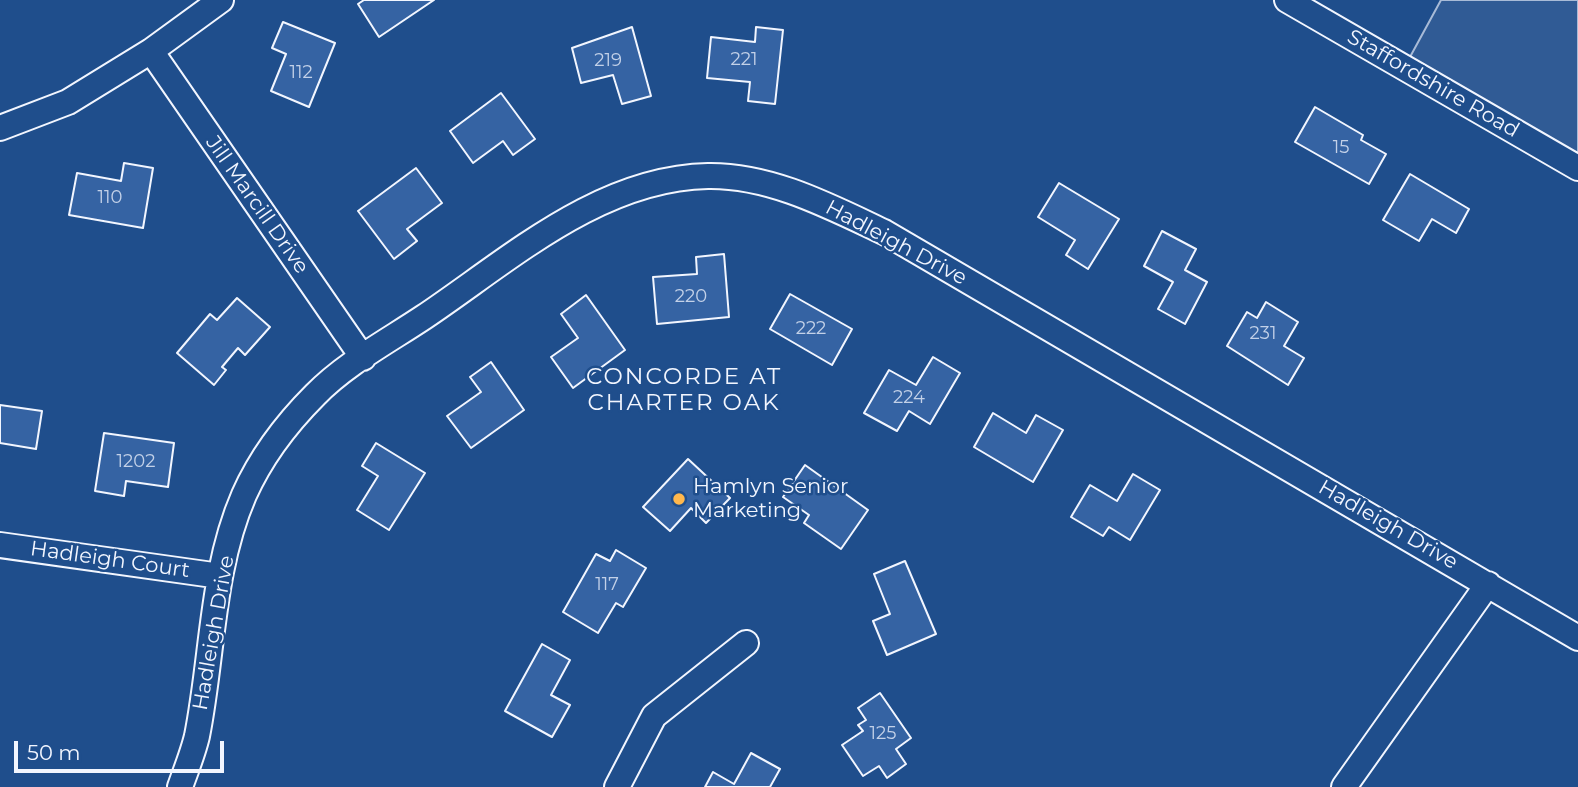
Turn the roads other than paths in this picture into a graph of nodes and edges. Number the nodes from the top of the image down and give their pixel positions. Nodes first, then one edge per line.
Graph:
1 (222, 0) edge
2 (1287, 0) edge
3 (151, 51) junction
4 (0, 128) edge
5 (1578, 168) edge
6 (363, 358) junction
7 (0, 545) edge
8 (220, 576) junction
9 (1488, 584) junction
10 (1578, 638) edge
11 (746, 643) dead end
12 (180, 787) edge
13 (617, 787) edge
14 (1344, 787) edge

1 - 3 street
2 - 5 street, Staffordshire Road
3 - 4 street
3 - 6 street, Jill Marcill Drive
6 - 8 street, Hadleigh Drive
6 - 9 street, Hadleigh Drive
7 - 8 street, Hadleigh Court
8 - 12 street, Hadleigh Drive
9 - 10 street, Hadleigh Drive
9 - 14 street
11 - 13 street

